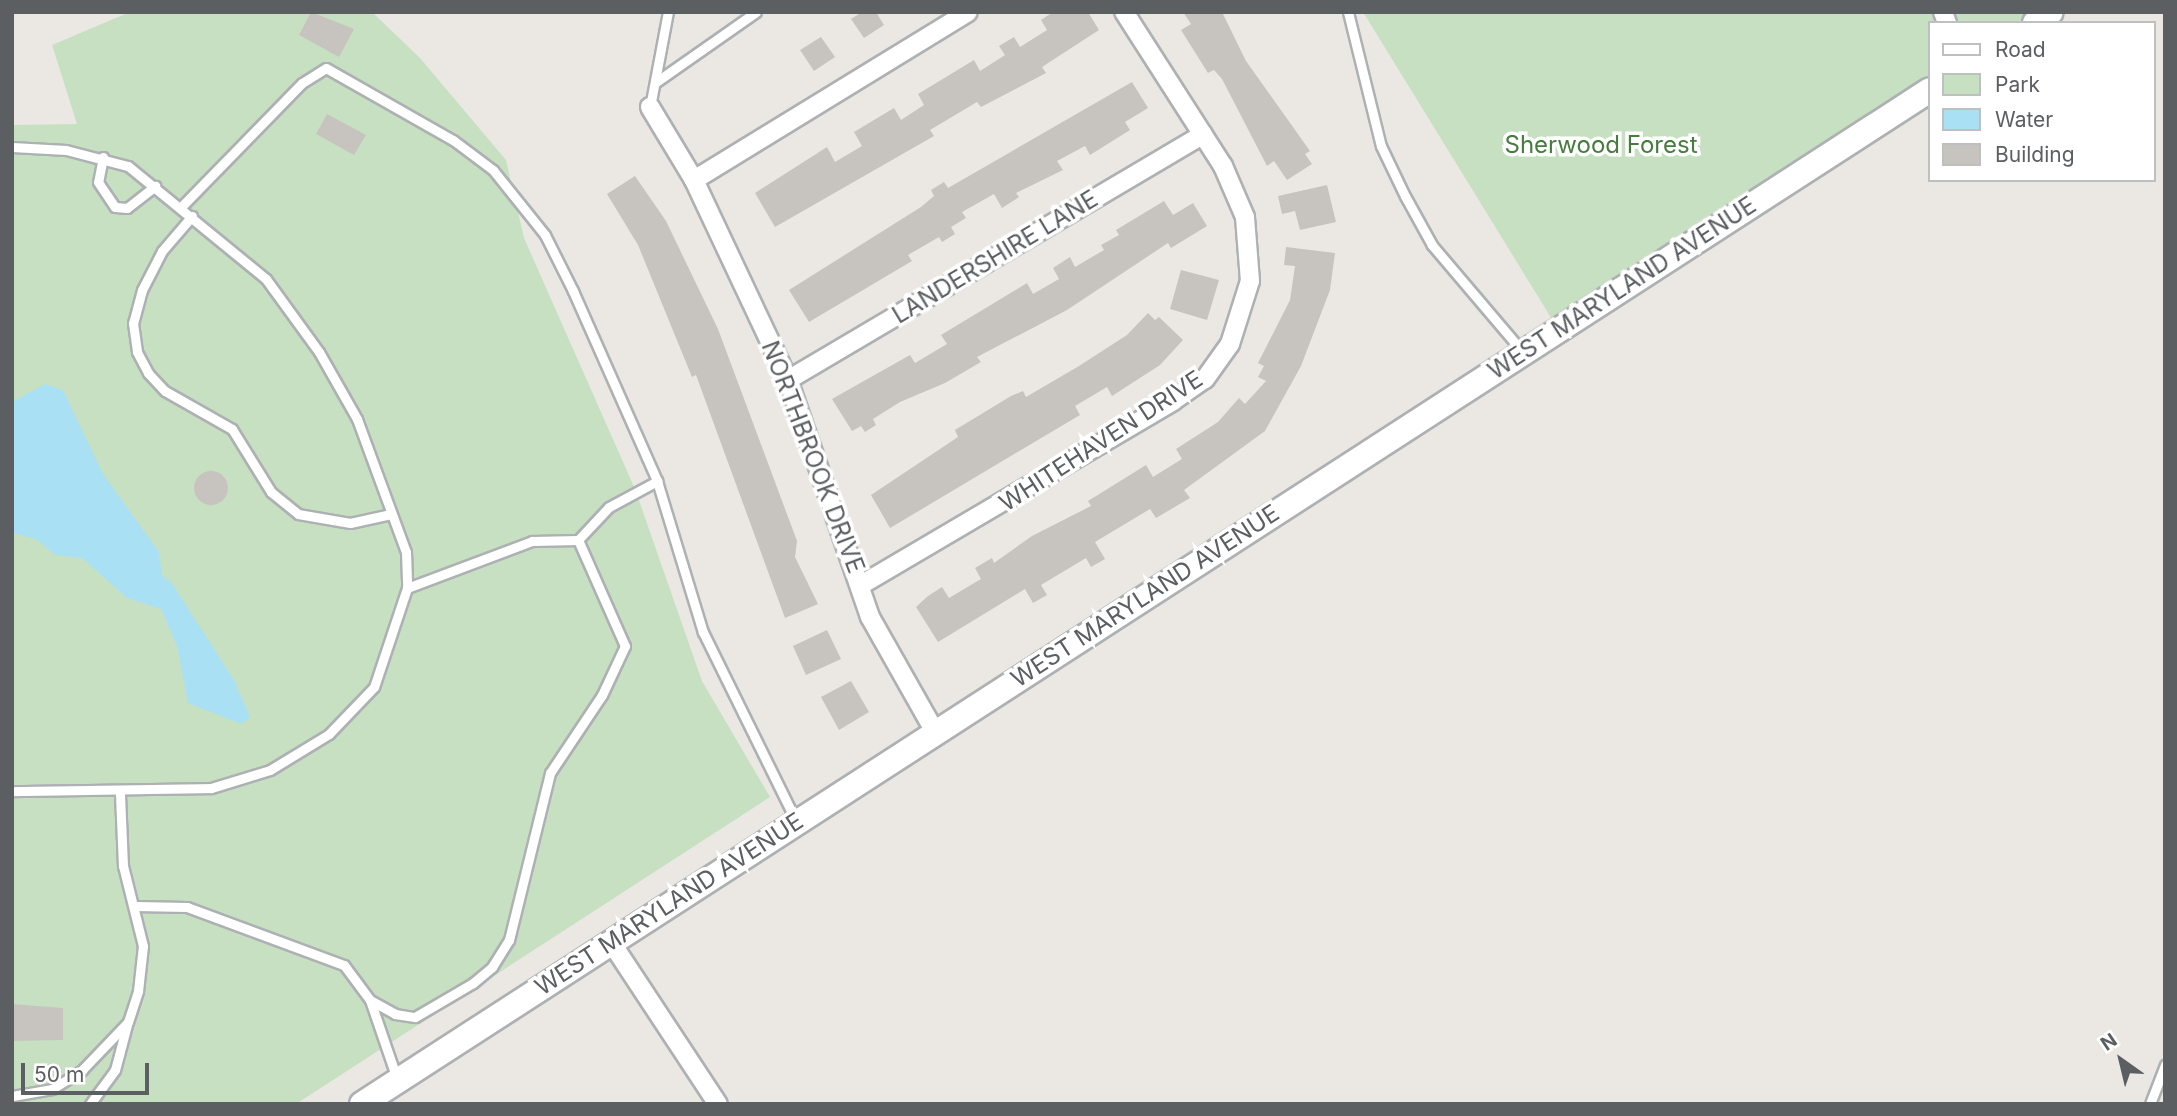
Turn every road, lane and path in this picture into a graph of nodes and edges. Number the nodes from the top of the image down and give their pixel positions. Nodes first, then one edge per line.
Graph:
1 (668, 12) edge
2 (756, 12) edge
3 (968, 12) edge
4 (1124, 12) edge
5 (1348, 12) edge
6 (656, 82) junction
7 (1928, 91) edge
8 (650, 107) joint
9 (1203, 135) junction
10 (12, 147) edge
11 (103, 157) junction
12 (694, 180) junction
13 (155, 186) junction
14 (181, 207) junction
15 (192, 216) junction
16 (1522, 351) junction
17 (788, 380) junction
18 (657, 481) junction
19 (391, 514) junction
20 (578, 540) junction
21 (861, 585) junction
22 (407, 588) junction
23 (935, 732) junction
24 (12, 791) edge
25 (120, 793) junction
26 (796, 821) junction
27 (135, 906) junction
28 (611, 942) junction
29 (370, 1000) junction
30 (128, 1022) junction
31 (2165, 1065) edge
32 (397, 1081) junction
33 (12, 1096) edge
34 (90, 1104) edge
35 (362, 1104) edge
36 (719, 1104) edge
37 (2150, 1104) edge

1 - 6 lane
2 - 6 lane
3 - 12 street
4 - 9 street, WHITEHAVEN DRIVE
5 - 16 lane
6 - 8 lane
7 - 16 street, WEST MARYLAND AVENUE
8 - 12 street, NORTHBROOK DRIVE
9 - 17 street, LANDERSHIRE LANE
9 - 21 street, WHITEHAVEN DRIVE
10 - 11 lane
11 - 13 lane
11 - 13 lane
12 - 17 street, NORTHBROOK DRIVE
13 - 14 lane
14 - 15 lane
14 - 18 lane
15 - 19 lane
15 - 19 lane
16 - 23 street, WEST MARYLAND AVENUE
17 - 21 street, NORTHBROOK DRIVE
18 - 20 lane
18 - 26 lane
19 - 22 lane
20 - 22 lane
20 - 29 lane
21 - 23 street, NORTHBROOK DRIVE
22 - 25 lane
23 - 26 street, WEST MARYLAND AVENUE
24 - 25 lane
25 - 27 lane
26 - 28 street, WEST MARYLAND AVENUE
27 - 29 lane
27 - 30 lane
28 - 32 street, WEST MARYLAND AVENUE
28 - 36 street
29 - 32 lane
30 - 33 lane
30 - 34 lane
31 - 37 lane
32 - 35 street, WEST MARYLAND AVENUE

